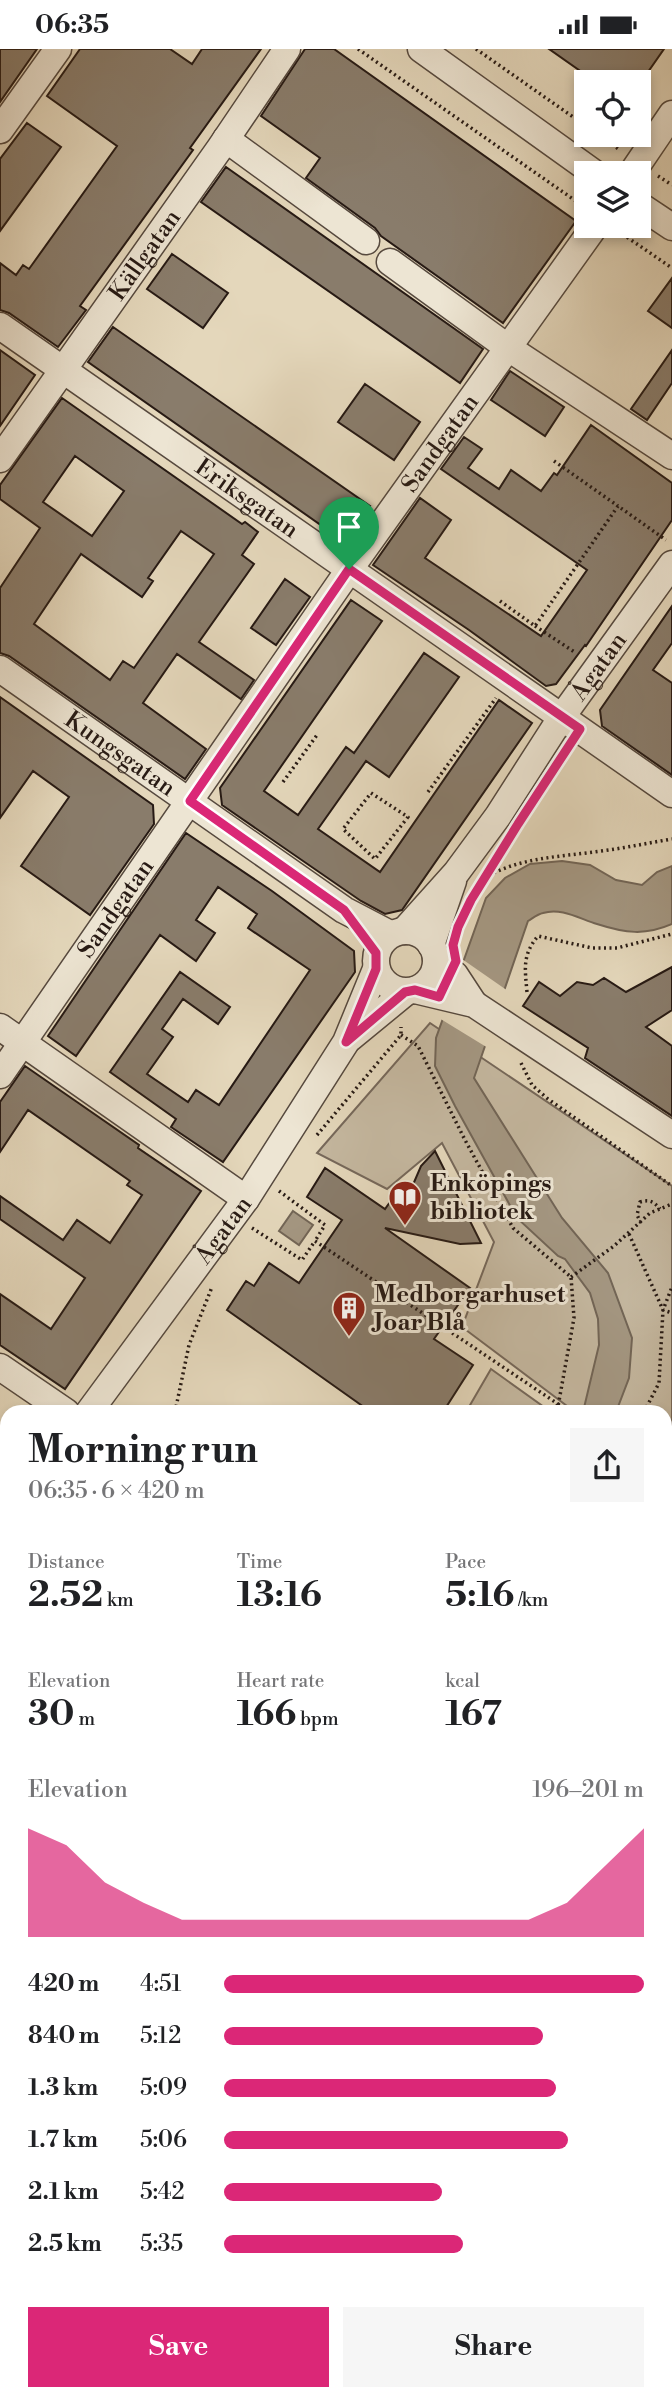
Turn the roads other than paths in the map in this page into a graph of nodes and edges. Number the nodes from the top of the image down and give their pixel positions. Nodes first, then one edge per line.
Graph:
1 (58, 49) edge
2 (287, 49) edge
3 (426, 50) edge
4 (672, 114) edge
5 (0, 130) edge
6 (226, 139) junction
7 (578, 161) edge
8 (640, 161) edge
9 (651, 213) edge
10 (672, 227) edge
11 (585, 238) edge
12 (366, 241) dead end
13 (390, 262) dead end
14 (0, 326) edge
15 (507, 347) junction
16 (61, 370) junction
17 (672, 456) edge
18 (0, 459) edge
19 (669, 552) edge
20 (349, 569) junction
21 (0, 670) edge
22 (561, 718) junction
23 (672, 794) edge
24 (190, 801) junction
25 (456, 873) junction
26 (387, 947) junction
27 (442, 969) junction
28 (409, 999) junction
29 (0, 1027) edge
30 (346, 1042) junction
31 (22, 1043) junction
32 (0, 1075) edge
33 (672, 1135) edge
34 (246, 1211) junction
35 (0, 1367) edge
36 (56, 1405) edge
37 (94, 1405) edge

1 - 5 street
2 - 6 street, Källgatan
3 - 7 street
4 - 8 street
6 - 12 street
6 - 16 street, Källgatan
9 - 10 street
11 - 15 street, Sandgatan
13 - 15 street
14 - 16 street, Eriksgatan
15 - 17 street
15 - 20 street, Sandgatan
16 - 18 street, Källgatan
16 - 20 street, Eriksgatan
19 - 22 street, Ågatan
20 - 22 street, Eriksgatan
20 - 24 street, Sandgatan
21 - 24 street, Kungsgatan
22 - 23 street, Eriksgatan
22 - 25 street, Ågatan
24 - 26 street, Kungsgatan
24 - 31 street, Sandgatan
25 - 26 street, Ågatan
25 - 27 street, Ågatan
26 - 27 street
26 - 28 street
26 - 30 street, Ågatan
27 - 28 street
27 - 28 street, Ågatan
27 - 33 street
28 - 30 street, Ågatan
29 - 31 street
30 - 34 street, Ågatan
31 - 32 street, Sandgatan
31 - 34 street
34 - 37 street, Ågatan
35 - 36 street

